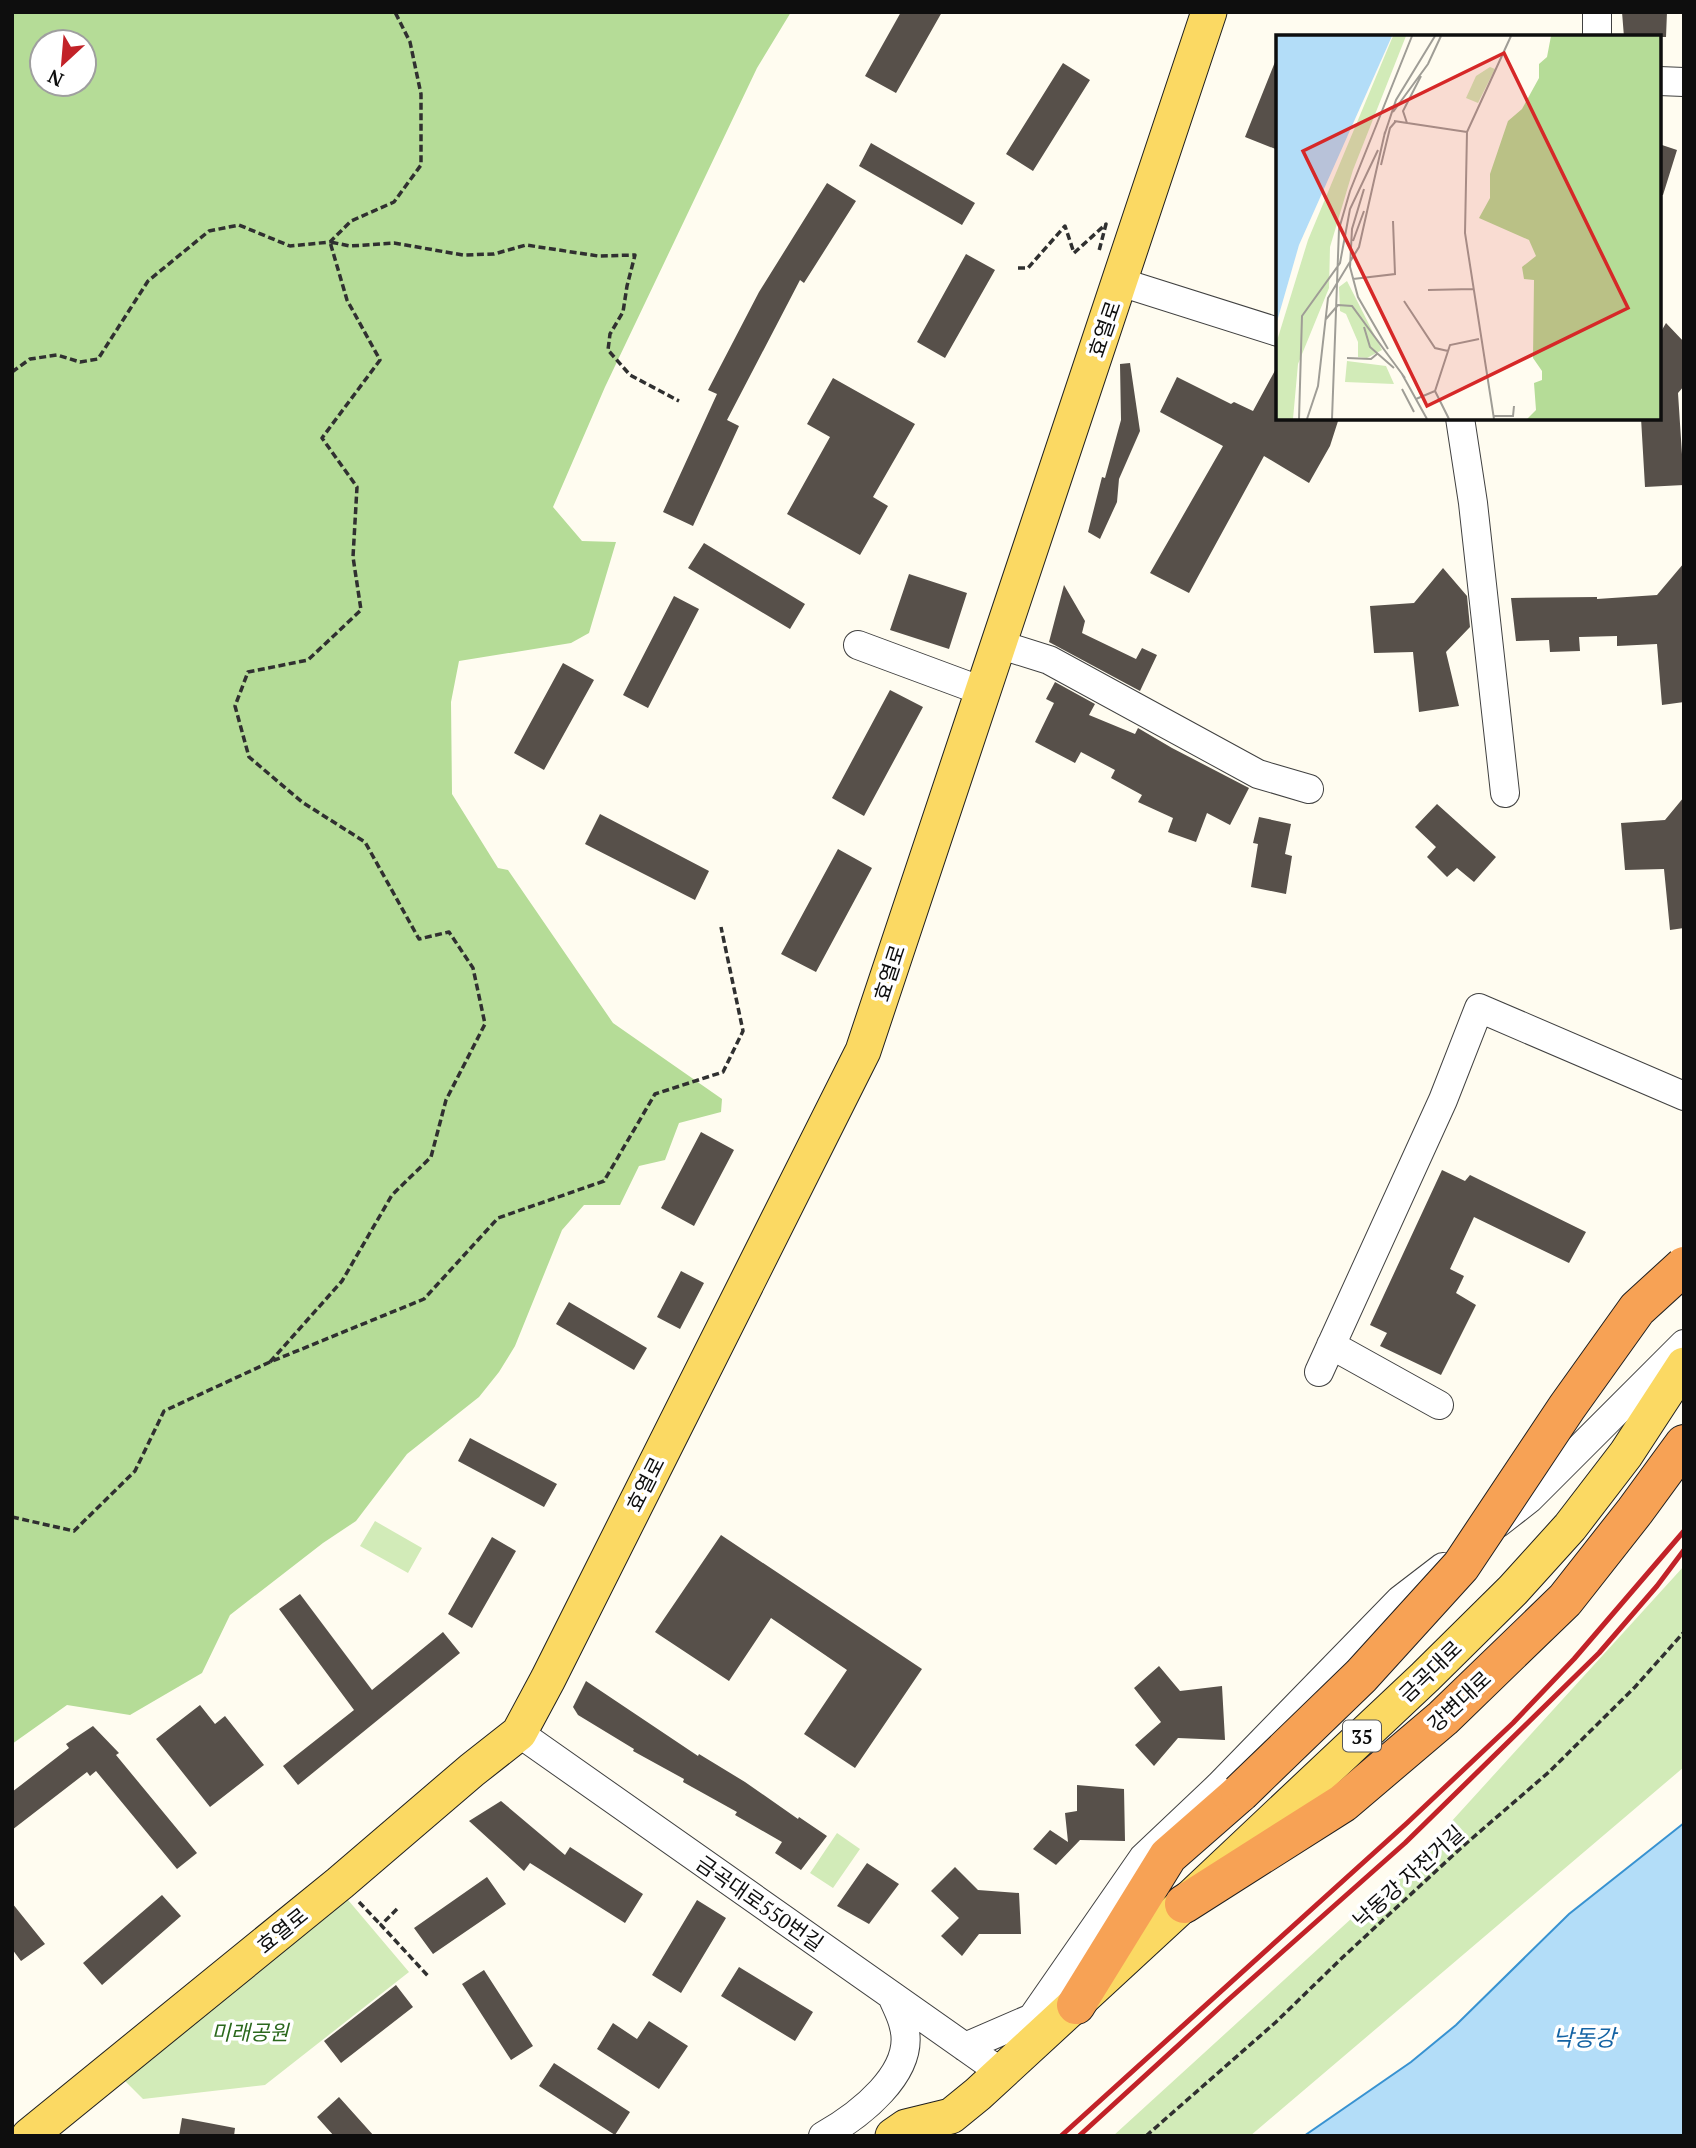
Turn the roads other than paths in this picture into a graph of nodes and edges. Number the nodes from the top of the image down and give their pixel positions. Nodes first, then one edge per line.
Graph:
1 (1209, 12) edge
2 (1597, 12) edge
3 (1597, 35) edge
4 (1661, 82) edge
5 (1684, 82) edge
6 (1120, 282) junction
7 (1276, 331) edge
8 (1460, 420) edge
9 (998, 644) junction
10 (858, 645) dead end
11 (982, 691) junction
12 (1309, 789) dead end
13 (1505, 793) dead end
14 (1684, 1096) edge
15 (1684, 1266) edge
16 (1684, 1344) edge
17 (1331, 1345) junction
18 (1684, 1365) edge
19 (1319, 1372) dead end
20 (1439, 1405) dead end
21 (1684, 1444) edge
22 (519, 1733) junction
23 (1184, 1904) junction
24 (892, 1996) junction
25 (1076, 2005) junction
26 (1032, 2018) junction
27 (965, 2047) junction
28 (1009, 2066) junction
29 (947, 2126) edge
30 (29, 2136) edge
31 (823, 2136) edge
32 (892, 2136) edge

1 - 6 main road, 효열로
2 - 3 street
4 - 5 street
6 - 7 street
6 - 9 main road, 효열로
8 - 13 street
9 - 11 main road, 효열로
9 - 12 street
10 - 11 street
11 - 22 main road, 효열로
14 - 17 street
15 - 25 highway, bridge
16 - 26 street, 금곡대로
17 - 19 street
17 - 20 street
18 - 23 main road, 금곡대로 / 35
21 - 23 highway, 강변대로
22 - 24 street, 금곡대로550번길
22 - 30 main road, 효열로
23 - 25 main road, 금곡대로 / 35
24 - 27 street, 금곡대로550번길
24 - 31 street
25 - 28 main road, 금곡대로 / 35
26 - 27 street
26 - 28 street, 금곡대로
27 - 28 street, 금곡대로550번길
28 - 29 main road, 금곡대로 / 35
29 - 32 main road, 금곡대로 / 35

